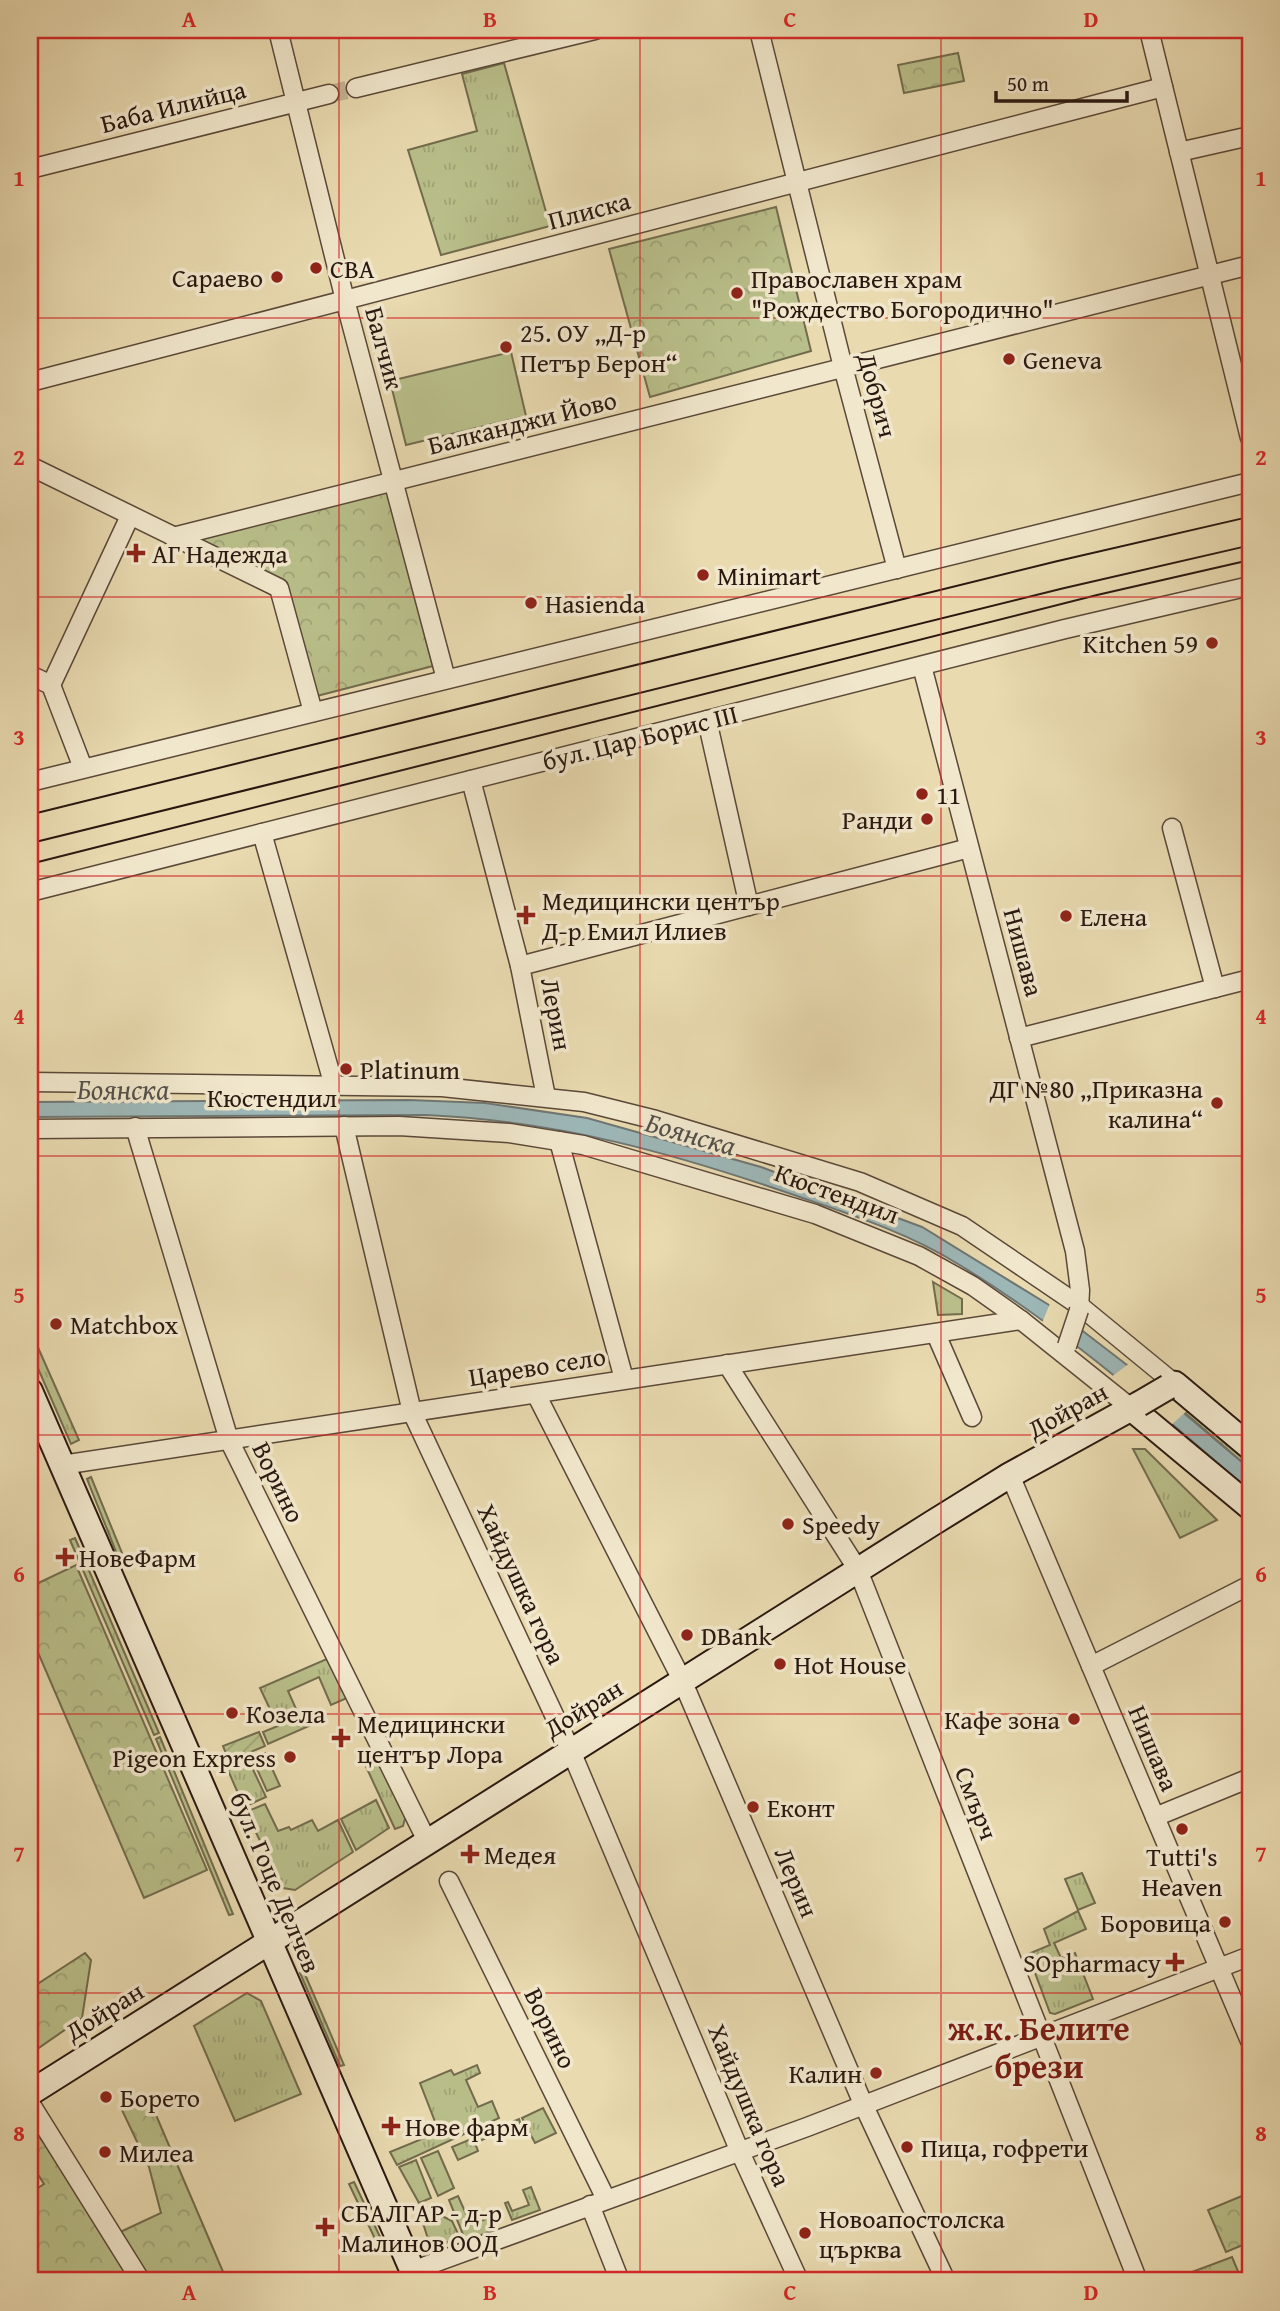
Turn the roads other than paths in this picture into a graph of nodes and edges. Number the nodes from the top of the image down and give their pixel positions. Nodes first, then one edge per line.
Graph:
1 (278, 30) edge
2 (595, 30) edge
3 (759, 30) edge
4 (1149, 30) edge
5 (1163, 87) junction
6 (356, 88) tunnel mouth
7 (330, 94) tunnel mouth
8 (296, 103) junction
9 (1250, 136) edge
10 (1179, 152) junction
11 (31, 167) edge
12 (796, 183) junction
13 (1250, 265) edge
14 (1209, 274) junction
15 (345, 300) junction
16 (843, 368) junction
17 (30, 382) edge
18 (1250, 438) edge
19 (30, 466) edge
20 (393, 481) junction
21 (1250, 482) edge
22 (130, 516) junction
23 (1250, 531) edge
24 (173, 537) junction
25 (897, 569) junction
26 (1250, 586) edge
27 (922, 666) junction
28 (30, 675) edge
29 (446, 679) junction
30 (51, 685) junction
31 (313, 712) junction
32 (707, 720) junction
33 (83, 768) junction
34 (471, 780) junction
35 (30, 782) edge
36 (1172, 828) dead end
37 (30, 830) edge
38 (262, 833) junction
39 (969, 848) junction
40 (30, 892) edge
41 (750, 906) junction
42 (520, 966) junction
43 (1250, 979) edge
44 (1215, 988) junction
45 (1019, 1038) junction
46 (30, 1082) edge
47 (334, 1086) junction
48 (546, 1097) junction
49 (344, 1126) junction
50 (135, 1127) junction
51 (30, 1129) edge
52 (559, 1141) junction
53 (1075, 1251) junction
54 (1043, 1280) junction
55 (1079, 1308) junction
56 (1021, 1320) junction
57 (936, 1334) junction
58 (1065, 1350) junction
59 (727, 1364) junction
60 (624, 1379) junction
61 (1171, 1386) junction
62 (30, 1391) edge
63 (536, 1394) junction
64 (1135, 1406) junction
65 (412, 1412) junction
66 (972, 1417) dead end
67 (229, 1440) junction
68 (1250, 1447) edge
69 (62, 1465) junction
70 (1010, 1475) junction
71 (1250, 1507) edge
72 (858, 1570) junction
73 (1250, 1585) edge
74 (1091, 1667) junction
75 (682, 1681) junction
76 (571, 1751) junction
77 (1250, 1778) edge
78 (1155, 1816) junction
79 (427, 1841) junction
80 (449, 1881) dead end
81 (269, 1941) junction
82 (1250, 1956) edge
83 (1220, 1968) junction
84 (1040, 2037) junction
85 (1250, 2040) edge
86 (30, 2093) edge
87 (30, 2103) edge
88 (864, 2106) junction
89 (740, 2152) junction
90 (598, 2202) junction
91 (415, 2276) edge
92 (141, 2281) edge
93 (620, 2281) edge
94 (799, 2281) edge
95 (946, 2281) edge
96 (1138, 2281) edge

1 - 8 street, Балчик
2 - 6 street
3 - 12 street, Добрич
4 - 5 street
5 - 10 street
5 - 12 street, Плиска
7 - 8 street, Баба Илийца
8 - 11 street, Баба Илийца
8 - 15 street, Балчик
9 - 10 street
10 - 14 street
12 - 15 street, Плиска
12 - 16 street, Добрич
13 - 14 street, Балканджи Йово
14 - 16 street, Балканджи Йово
14 - 18 street
15 - 17 street, Плиска
15 - 20 street, Балчик
16 - 20 street, Балканджи Йово
16 - 25 street, Добрич
19 - 22 street
20 - 24 street, Балканджи Йово
20 - 29 street, Балчик
21 - 25 street
22 - 24 street
22 - 30 street
23 - 37 main road
24 - 31 street
25 - 29 street
26 - 27 street, бул. Цар Борис III
27 - 32 street, бул. Цар Борис III
27 - 39 street, Нишава
28 - 30 street
29 - 31 street
30 - 33 street
31 - 33 street
32 - 34 street, бул. Цар Борис III
32 - 41 street
33 - 35 street
34 - 38 street, бул. Цар Борис III
34 - 42 street, Лерин
36 - 44 street
38 - 40 street, бул. Цар Борис III
38 - 47 street
39 - 41 street
39 - 45 street, Нишава
41 - 42 street
42 - 48 street, Лерин
43 - 44 street
44 - 45 street
45 - 53 street, Нишава
46 - 47 street, Кюстендил
47 - 48 street, Кюстендил
48 - 54 street, Кюстендил
49 - 50 street, Кюстендил
49 - 52 street, Кюстендил
49 - 65 street, Хайдушка гора
50 - 51 street, Кюстендил
50 - 67 street, Ворино
52 - 56 street, Кюстендил
52 - 60 street
53 - 54 street
53 - 55 street, Нишава
54 - 55 street, Кюстендил
55 - 58 street, Нишава, bridge
55 - 61 street, Кюстендил
56 - 57 street, Царево село
56 - 58 street, Кюстендил
57 - 59 street, Царево село
57 - 66 street
58 - 64 street, Кюстендил
59 - 60 street, Царево село
59 - 72 street, Смърч
60 - 63 street, Царево село
61 - 64 street, Дойран, bridge
61 - 68 street, Кюстендил
62 - 69 street, бул. Гоце Делчев
63 - 65 street, Царево село
63 - 75 street, Лерин
64 - 70 street, Дойран
64 - 71 street, Кюстендил
65 - 67 street, Царево село
65 - 76 street, Хайдушка гора
67 - 69 street, Царево село
67 - 79 street, Ворино
69 - 81 street, бул. Гоце Делчев
70 - 72 street, Дойран
70 - 74 street, Нишава
72 - 75 street, Дойран
72 - 84 street, Смърч
73 - 74 street
74 - 78 street, Нишава
75 - 76 street, Дойран
75 - 88 street, Лерин
76 - 79 street, Дойран
76 - 89 street, Хайдушка гора
77 - 78 street
78 - 83 street, Нишава
79 - 81 street, Дойран
80 - 90 street, Ворино
81 - 86 street, Дойран
81 - 91 street, бул. Гоце Делчев
82 - 83 street
83 - 84 street
83 - 85 street, Нишава
84 - 88 street
84 - 96 street, Смърч
87 - 92 street
88 - 89 street
88 - 95 street, Лерин
89 - 90 street
89 - 94 street, Хайдушка гора
90 - 91 street
90 - 93 street, Ворино

